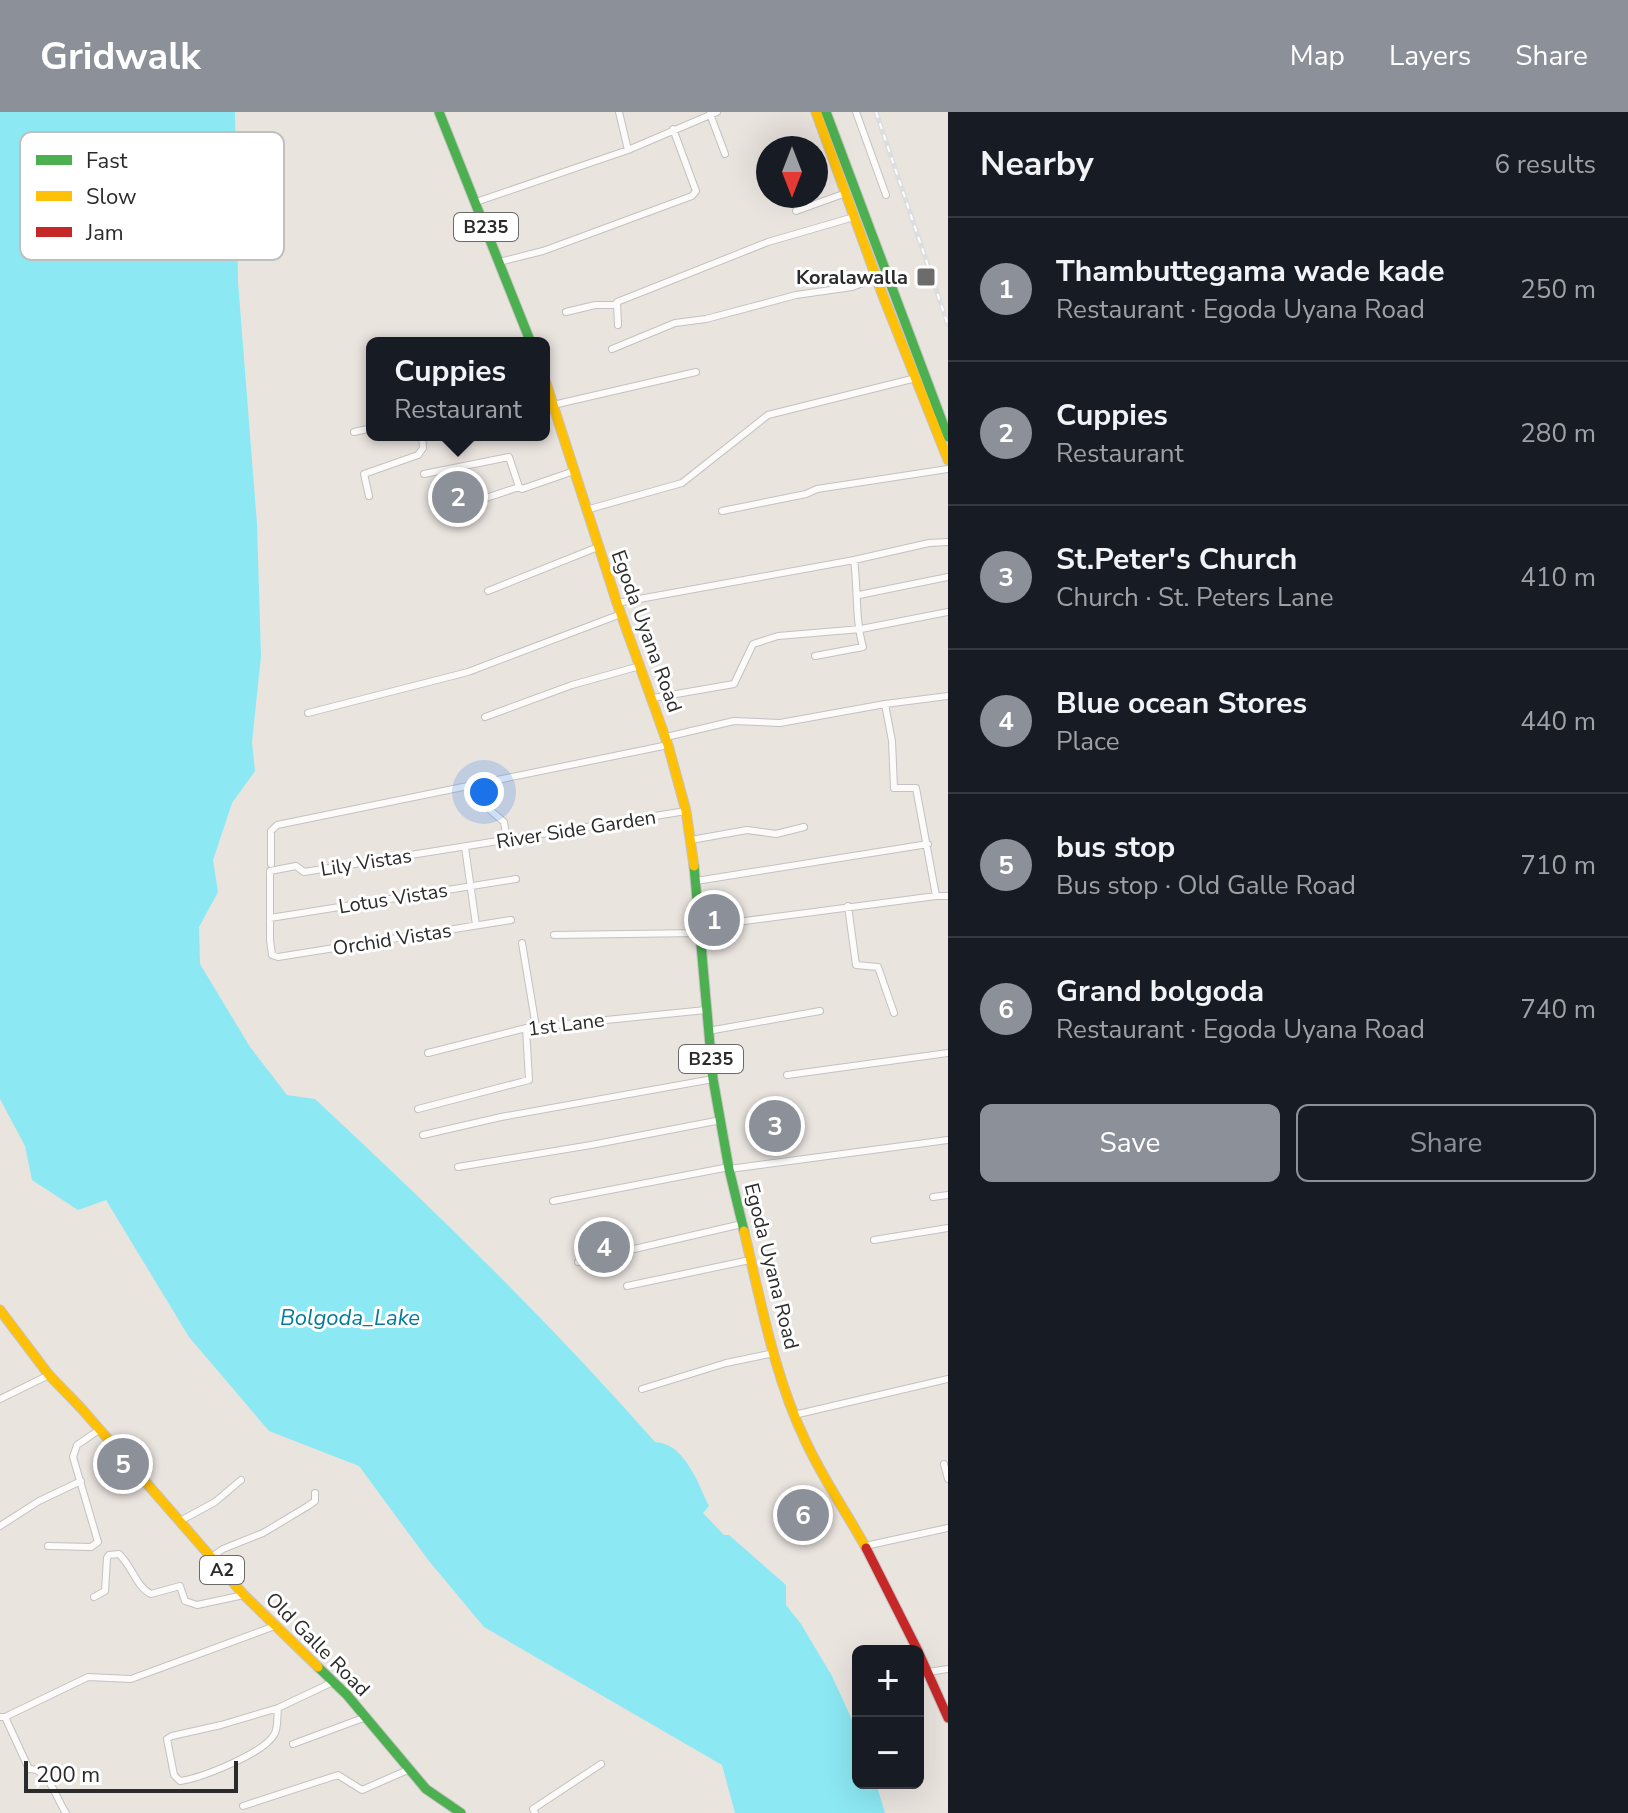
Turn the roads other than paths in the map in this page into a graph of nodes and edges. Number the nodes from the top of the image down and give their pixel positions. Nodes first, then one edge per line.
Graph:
1 (439, 112) edge
2 (619, 112) edge
3 (816, 112) edge
4 (826, 112) edge
5 (856, 112) edge
6 (709, 114) edge
7 (673, 129) junction
8 (628, 150) junction
9 (725, 154) dead end
10 (846, 193) junction
11 (886, 195) dead end
12 (476, 202) junction
13 (796, 211) dead end
14 (854, 217) junction
15 (499, 262) junction
16 (877, 278) junction
17 (617, 305) junction
18 (566, 312) dead end
19 (618, 325) dead end
20 (529, 337) edge
21 (612, 349) dead end
22 (696, 372) dead end
23 (916, 378) junction
24 (550, 398) edge
25 (553, 405) junction
26 (366, 429) edge
27 (354, 432) dead end
28 (948, 437) edge
29 (422, 441) edge
30 (948, 460) edge
31 (948, 469) edge
32 (574, 471) junction
33 (424, 474) dead end
34 (519, 487) junction
35 (369, 496) dead end
36 (456, 508) dead end
37 (586, 510) junction
38 (722, 511) dead end
39 (948, 542) edge
40 (598, 547) junction
41 (854, 560) junction
42 (948, 577) edge
43 (488, 591) dead end
44 (859, 595) junction
45 (617, 603) junction
46 (948, 612) edge
47 (621, 614) junction
48 (858, 629) junction
49 (815, 656) dead end
50 (640, 666) junction
51 (948, 696) edge
52 (653, 698) junction
53 (885, 704) junction
54 (308, 713) dead end
55 (485, 717) dead end
56 (667, 741) junction
57 (487, 782) junction
58 (686, 811) junction
59 (804, 827) dead end
60 (507, 840) junction
61 (691, 840) junction
62 (928, 844) junction
63 (465, 847) junction
64 (271, 867) junction
65 (516, 879) dead end
66 (696, 881) junction
67 (471, 886) junction
68 (936, 896) junction
69 (948, 896) edge
70 (848, 906) junction
71 (270, 918) junction
72 (511, 920) dead end
73 (476, 925) junction
74 (699, 930) junction
75 (554, 935) dead end
76 (522, 943) dead end
77 (706, 1010) junction
78 (820, 1011) dead end
79 (894, 1013) dead end
80 (536, 1027) junction
81 (526, 1028) junction
82 (708, 1031) junction
83 (428, 1053) dead end
84 (948, 1053) edge
85 (787, 1075) dead end
86 (713, 1079) junction
87 (418, 1109) dead end
88 (721, 1120) junction
89 (423, 1135) dead end
90 (948, 1140) edge
91 (458, 1167) dead end
92 (729, 1168) junction
93 (948, 1195) edge
94 (933, 1197) dead end
95 (553, 1201) dead end
96 (742, 1224) junction
97 (948, 1228) edge
98 (874, 1240) dead end
99 (750, 1260) junction
100 (578, 1262) dead end
101 (627, 1286) dead end
102 (0, 1310) edge
103 (774, 1353) junction
104 (49, 1375) junction
105 (948, 1379) edge
106 (642, 1389) dead end
107 (0, 1399) edge
108 (794, 1415) junction
109 (99, 1429) junction
110 (944, 1464) dead end
111 (948, 1479) edge
112 (241, 1480) dead end
113 (81, 1481) junction
114 (315, 1493) dead end
115 (180, 1521) junction
116 (0, 1526) edge
117 (948, 1528) edge
118 (96, 1545) junction
119 (48, 1546) dead end
120 (865, 1546) junction
121 (107, 1558) junction
122 (210, 1558) junction
123 (244, 1595) junction
124 (94, 1597) dead end
125 (275, 1626) junction
126 (948, 1669) edge
127 (928, 1672) junction
128 (333, 1682) junction
129 (278, 1708) junction
130 (3, 1717) edge
131 (366, 1717) junction
132 (948, 1718) edge
133 (293, 1744) dead end
134 (601, 1764) dead end
135 (410, 1769) junction
136 (243, 1806) dead end
137 (66, 1813) edge
138 (461, 1813) edge
139 (535, 1813) edge

1 - 12 main road, B235
2 - 8 street
3 - 10 main road
4 - 28 main road
5 - 11 street
6 - 7 street
6 - 9 street
7 - 8 street
7 - 15 street
8 - 12 street
10 - 13 street
10 - 14 main road
12 - 15 main road, B235
14 - 16 main road
14 - 17 street
15 - 20 main road, B235
16 - 21 street
16 - 23 main road
17 - 18 street
17 - 19 street
22 - 25 street
23 - 30 main road
23 - 37 street
24 - 25 main road, Egoda Uyana Road / B235
25 - 32 main road, Egoda Uyana Road / B235
26 - 27 street
29 - 35 street
31 - 38 street
32 - 34 street
32 - 37 main road, Egoda Uyana Road / B235
33 - 34 street
34 - 36 street
37 - 40 main road, Egoda Uyana Road / B235
39 - 41 street
40 - 43 street
40 - 45 main road, Egoda Uyana Road / B235
41 - 44 street
41 - 45 street
42 - 44 street
44 - 48 street
45 - 47 main road, Egoda Uyana Road / B235
46 - 48 street
47 - 50 main road, Egoda Uyana Road / B235
47 - 54 street
48 - 49 street
48 - 52 street
50 - 52 main road, Egoda Uyana Road / B235
50 - 55 street
51 - 53 street
52 - 56 main road, Egoda Uyana Road / B235
53 - 56 street
53 - 62 street
56 - 57 street
56 - 58 main road, Egoda Uyana Road / B235
57 - 60 street
57 - 64 street
58 - 60 street, River Side Garden
58 - 61 main road, Egoda Uyana Road / B235
59 - 61 street
60 - 63 street, River Side Garden
61 - 66 main road, Egoda Uyana Road / B235
62 - 66 street
62 - 68 street
63 - 64 street, Lily Vistas
63 - 67 street
64 - 71 street
65 - 67 street, Lotus Vistas
66 - 74 main road, Egoda Uyana Road / B235
67 - 71 street, Lotus Vistas
67 - 73 street
68 - 69 street
68 - 70 street
70 - 74 street
70 - 79 street
71 - 73 street, Orchid Vistas
72 - 73 street, Orchid Vistas
74 - 75 street
74 - 77 main road, Egoda Uyana Road / B235
76 - 80 street
77 - 80 street, 1st Lane
77 - 82 main road, Egoda Uyana Road / B235
78 - 82 street
80 - 81 street, 1st Lane
81 - 83 street, 1st Lane
81 - 87 street
82 - 86 main road, Egoda Uyana Road / B235
84 - 85 street
86 - 88 main road, Egoda Uyana Road / B235
86 - 89 street
88 - 91 street
88 - 92 main road, Egoda Uyana Road / B235
90 - 92 street
92 - 95 street
92 - 96 main road, Egoda Uyana Road / B235
93 - 94 street
96 - 99 main road, Egoda Uyana Road / B235
96 - 100 street
97 - 98 street
99 - 101 street
99 - 103 main road, Egoda Uyana Road / B235
102 - 104 main road, Old Galle Road / A2
103 - 106 street
103 - 108 main road, Egoda Uyana Road / B235
104 - 107 street
104 - 109 main road, Old Galle Road / A2
105 - 108 street
108 - 120 main road, Egoda Uyana Road / B235
109 - 113 street
109 - 115 main road, Old Galle Road / A2
110 - 111 street
112 - 115 street
113 - 116 street
113 - 118 street
114 - 122 street
115 - 122 main road, Old Galle Road / A2
117 - 120 street
118 - 119 street
118 - 121 street
120 - 127 main road, Egoda Uyana Road / B235
121 - 123 street
121 - 124 street
122 - 123 main road, Old Galle Road / A2
123 - 125 main road, Old Galle Road / A2
125 - 128 main road, Old Galle Road / A2
125 - 130 street
126 - 127 street
127 - 132 main road, Egoda Uyana Road / B235
128 - 129 street
128 - 131 main road, Old Galle Road / A2
129 - 129 street
130 - 137 street
131 - 133 street
131 - 135 main road, Old Galle Road / A2
134 - 139 street
135 - 136 street
135 - 138 main road, Old Galle Road / A2

